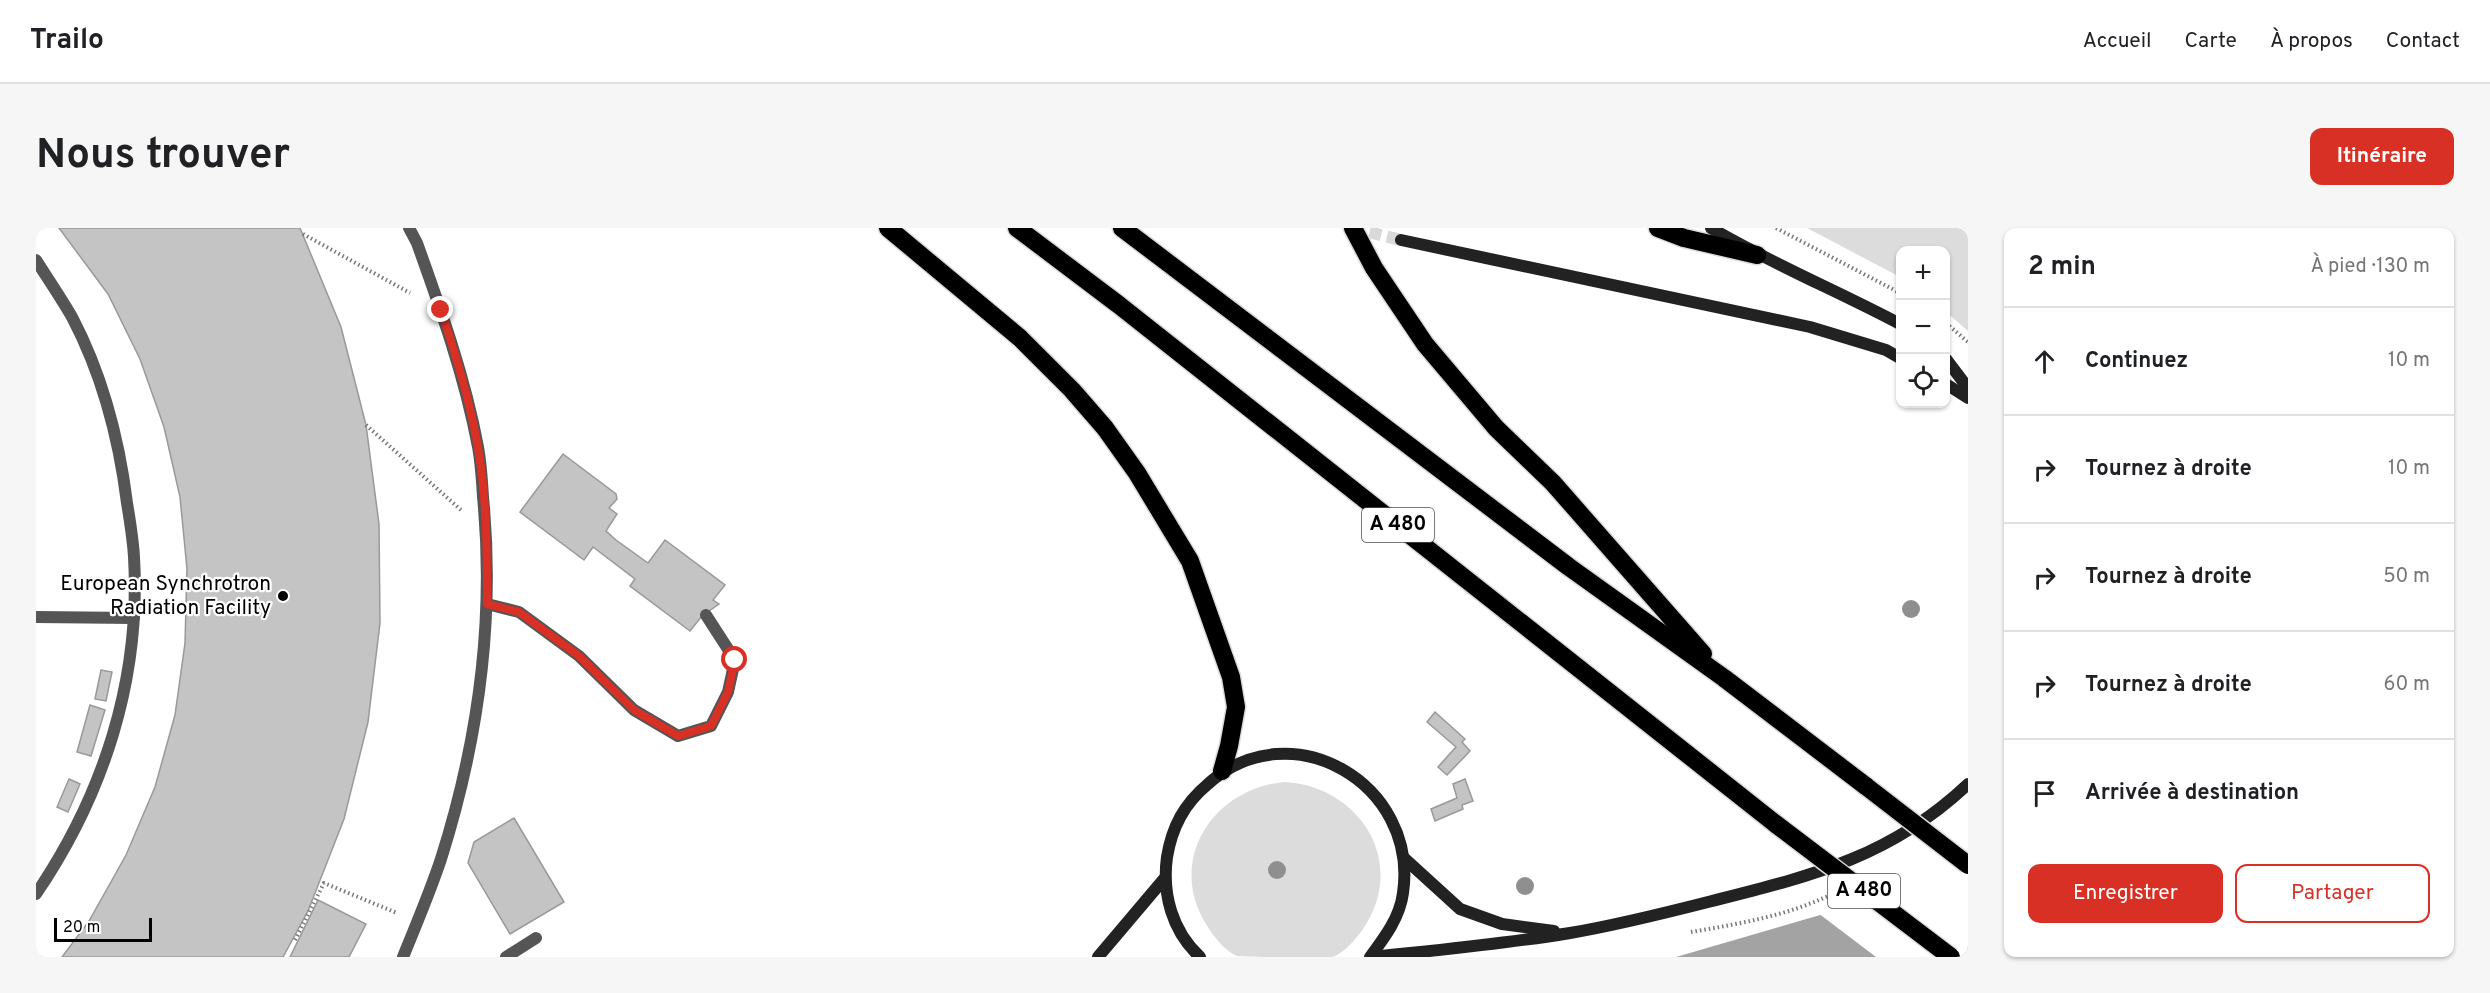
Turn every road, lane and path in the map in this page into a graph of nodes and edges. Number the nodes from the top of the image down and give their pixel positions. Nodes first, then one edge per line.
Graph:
1 (409, 228) edge
2 (888, 228) edge
3 (1017, 228) edge
4 (1122, 228) edge
5 (1353, 228) edge
6 (1658, 228) edge
7 (1711, 228) edge
8 (1776, 228) edge
9 (303, 234) dead end
10 (1401, 240) tunnel mouth
11 (1757, 255) junction
12 (36, 260) edge
13 (1896, 291) edge
14 (441, 310) junction
15 (1896, 322) edge
16 (1950, 326) edge
17 (1968, 342) edge
18 (1896, 356) edge
19 (1950, 364) edge
20 (1950, 387) edge
21 (1968, 388) edge
22 (1968, 398) edge
23 (366, 424) dead end
24 (487, 533) junction
25 (487, 604) junction
26 (706, 615) dead end
27 (36, 617) edge
28 (134, 618) junction
29 (1724, 678) junction
30 (1222, 771) junction
31 (1968, 784) edge
32 (1404, 858) junction
33 (1968, 865) edge
34 (1164, 879) junction
35 (36, 894) edge
36 (417, 921) junction
37 (1570, 933) junction
38 (536, 938) dead end
39 (295, 940) dead end
40 (403, 957) edge
41 (506, 957) edge
42 (1098, 957) edge
43 (1200, 957) edge
44 (1371, 957) edge
45 (1951, 957) edge

1 - 14 lane
2 - 30 highway
3 - 45 highway, A 480, bridge
4 - 29 highway
5 - 29 highway
6 - 11 highway
7 - 11 main road
8 - 13 path
9 - 14 path
10 - 18 main road
11 - 15 main road
12 - 28 lane
14 - 24 lane
16 - 17 path
19 - 21 main road
20 - 22 main road
23 - 24 path
24 - 25 lane
25 - 26 lane
25 - 36 lane
27 - 28 lane
28 - 35 lane
29 - 33 highway, bridge
30 - 32 main road
30 - 34 main road
31 - 37 main road
32 - 37 main road
32 - 44 main road
34 - 42 main road
34 - 43 main road
36 - 39 path
36 - 40 lane
37 - 44 main road
38 - 41 lane

